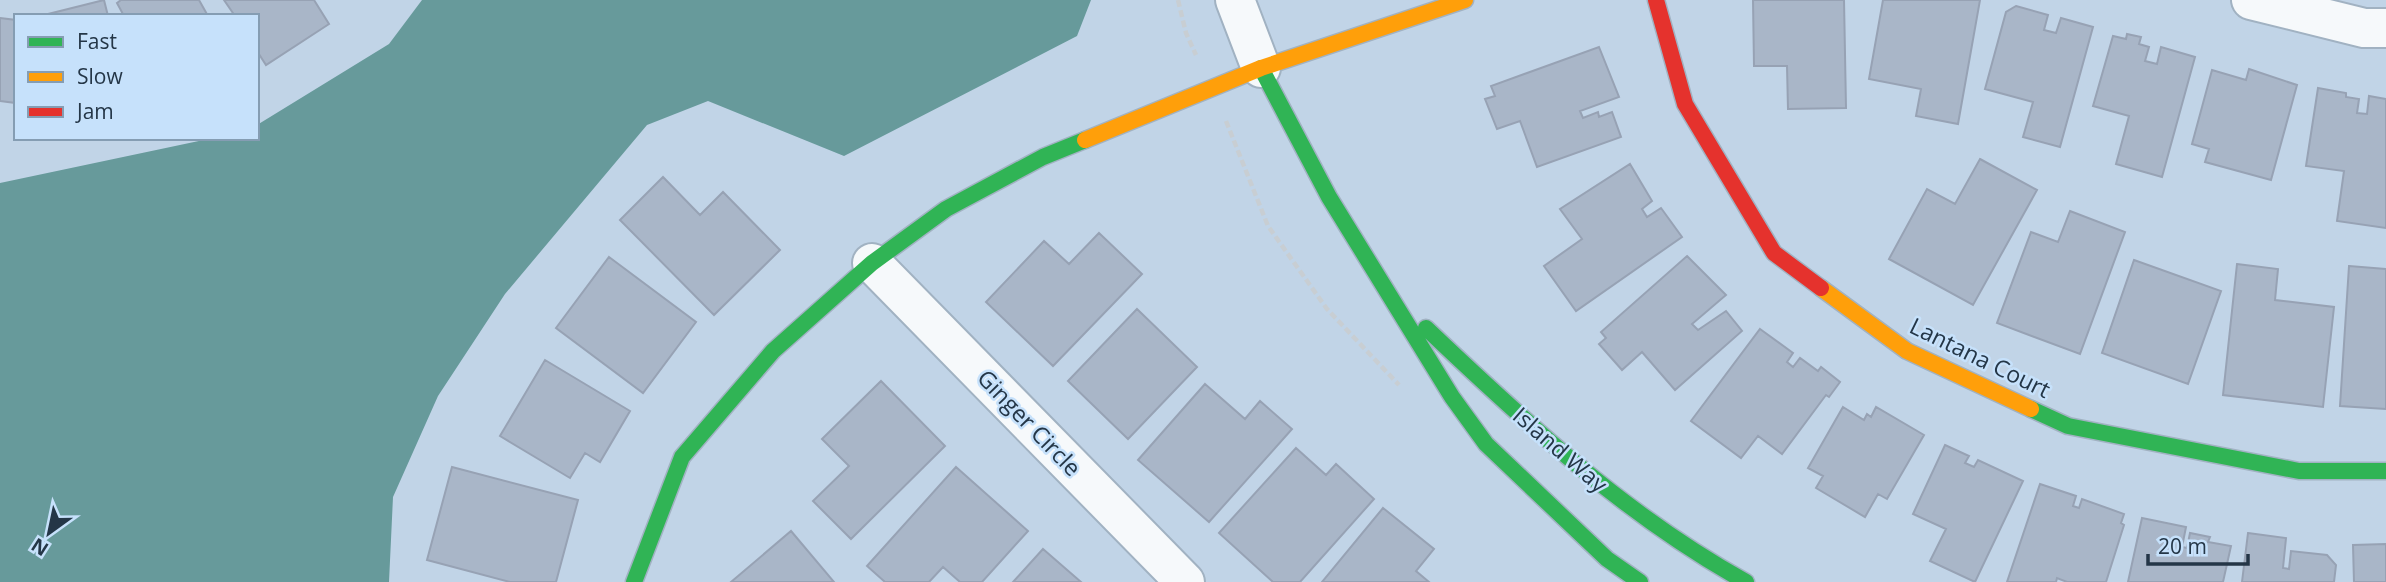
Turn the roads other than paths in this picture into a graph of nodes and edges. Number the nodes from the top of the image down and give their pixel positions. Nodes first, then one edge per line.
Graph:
1 (1235, 0) edge
2 (1465, 0) edge
3 (1656, 0) edge
4 (2250, 0) edge
5 (2386, 28) edge
6 (1261, 68) junction
7 (872, 263) junction
8 (1391, 296) junction
9 (2386, 471) edge
10 (634, 582) edge
11 (1185, 582) edge
12 (1640, 582) edge
13 (1746, 582) edge

1 - 6 street, Island Way
2 - 6 street
3 - 9 street, Lantana Court
4 - 5 street
6 - 7 street
6 - 8 street, Island Way
7 - 10 street
7 - 11 street, Ginger Circle
8 - 12 street, Island Way
8 - 13 street, Island Way

